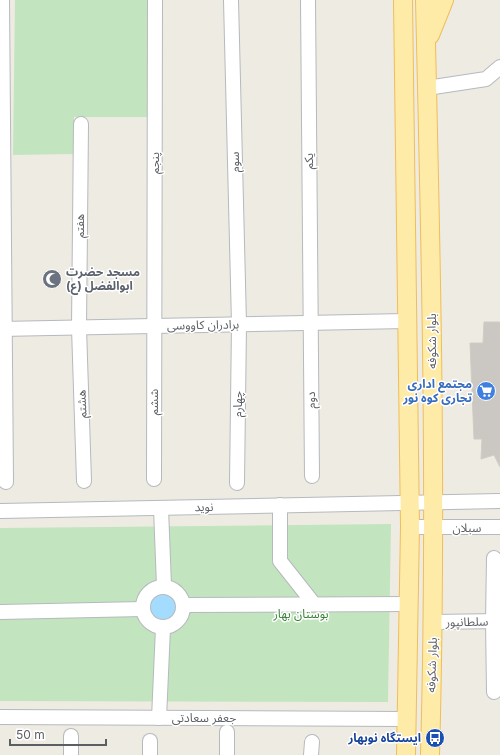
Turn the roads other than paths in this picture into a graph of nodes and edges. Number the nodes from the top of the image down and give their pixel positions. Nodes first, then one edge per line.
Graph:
1 (2, 0) edge
2 (155, 0) edge
3 (231, 0) edge
4 (308, 0) edge
5 (403, 0) edge
6 (425, 0) edge
7 (444, 0) edge
8 (426, 51) junction
9 (500, 67) edge
10 (427, 88) junction
11 (81, 124) dead end
12 (2, 167) edge
13 (406, 321) junction
14 (310, 323) junction
15 (239, 324) junction
16 (154, 326) junction
17 (79, 328) junction
18 (3, 329) edge
19 (312, 476) dead end
20 (154, 479) dead end
21 (84, 481) dead end
22 (6, 482) dead end
23 (237, 483) dead end
24 (500, 501) edge
25 (408, 502) junction
26 (433, 502) junction
27 (280, 505) junction
28 (161, 508) junction
29 (0, 511) edge
30 (410, 527) junction
31 (500, 527) edge
32 (433, 528) junction
33 (494, 558) dead end
34 (164, 586) junction
35 (314, 604) junction
36 (409, 604) junction
37 (183, 605) junction
38 (143, 609) junction
39 (0, 612) edge
40 (496, 621) edge
41 (433, 622) junction
42 (163, 628) junction
43 (494, 692) dead end
44 (0, 717) edge
45 (159, 718) junction
46 (407, 719) junction
47 (227, 732) dead end
48 (71, 736) dead end
49 (150, 741) dead end
50 (71, 755) edge
51 (150, 755) edge
52 (227, 755) edge
53 (406, 755) edge
54 (430, 755) edge

1 - 12 street
2 - 16 street, پنجم
3 - 15 street, سوم
4 - 14 street, یکم
5 - 13 main road, بلوار شکوفه
6 - 8 main road, بلوار شکوفه
7 - 8 main road
8 - 10 main road, بلوار شکوفه
9 - 10 street
10 - 26 main road, بلوار شکوفه
11 - 17 street, هفتم
12 - 18 street
13 - 14 street, برادران کاووسی
13 - 25 main road, بلوار شکوفه
14 - 15 street, برادران کاووسی
14 - 19 street, دوم
15 - 16 street, برادران کاووسی
15 - 23 street, چهارم
16 - 17 street, برادران کاووسی
16 - 20 street, ششم
17 - 18 street, برادران کاووسی
17 - 21 street, هشتم
18 - 22 street
24 - 26 street
25 - 26 street, نوید
25 - 27 street, نوید
25 - 30 main road, بلوار شکوفه
26 - 32 main road, بلوار شکوفه
27 - 28 street, نوید
27 - 35 street
28 - 29 street, نوید
28 - 34 street
30 - 32 street, سبلان
30 - 36 main road, بلوار شکوفه
31 - 32 street, سبلان
32 - 41 main road, بلوار شکوفه
33 - 40 street
34 - 37 street
34 - 38 street
35 - 36 street
35 - 37 street
36 - 46 main road, بلوار شکوفه
37 - 42 street
38 - 39 street
38 - 42 street
40 - 41 street, سلطانپور
40 - 43 street
41 - 54 main road, بلوار شکوفه
42 - 45 street
44 - 45 street, جعفر سعادتی
45 - 46 street, جعفر سعادتی
46 - 53 main road, بلوار شکوفه
47 - 52 street
48 - 50 street
49 - 51 street

